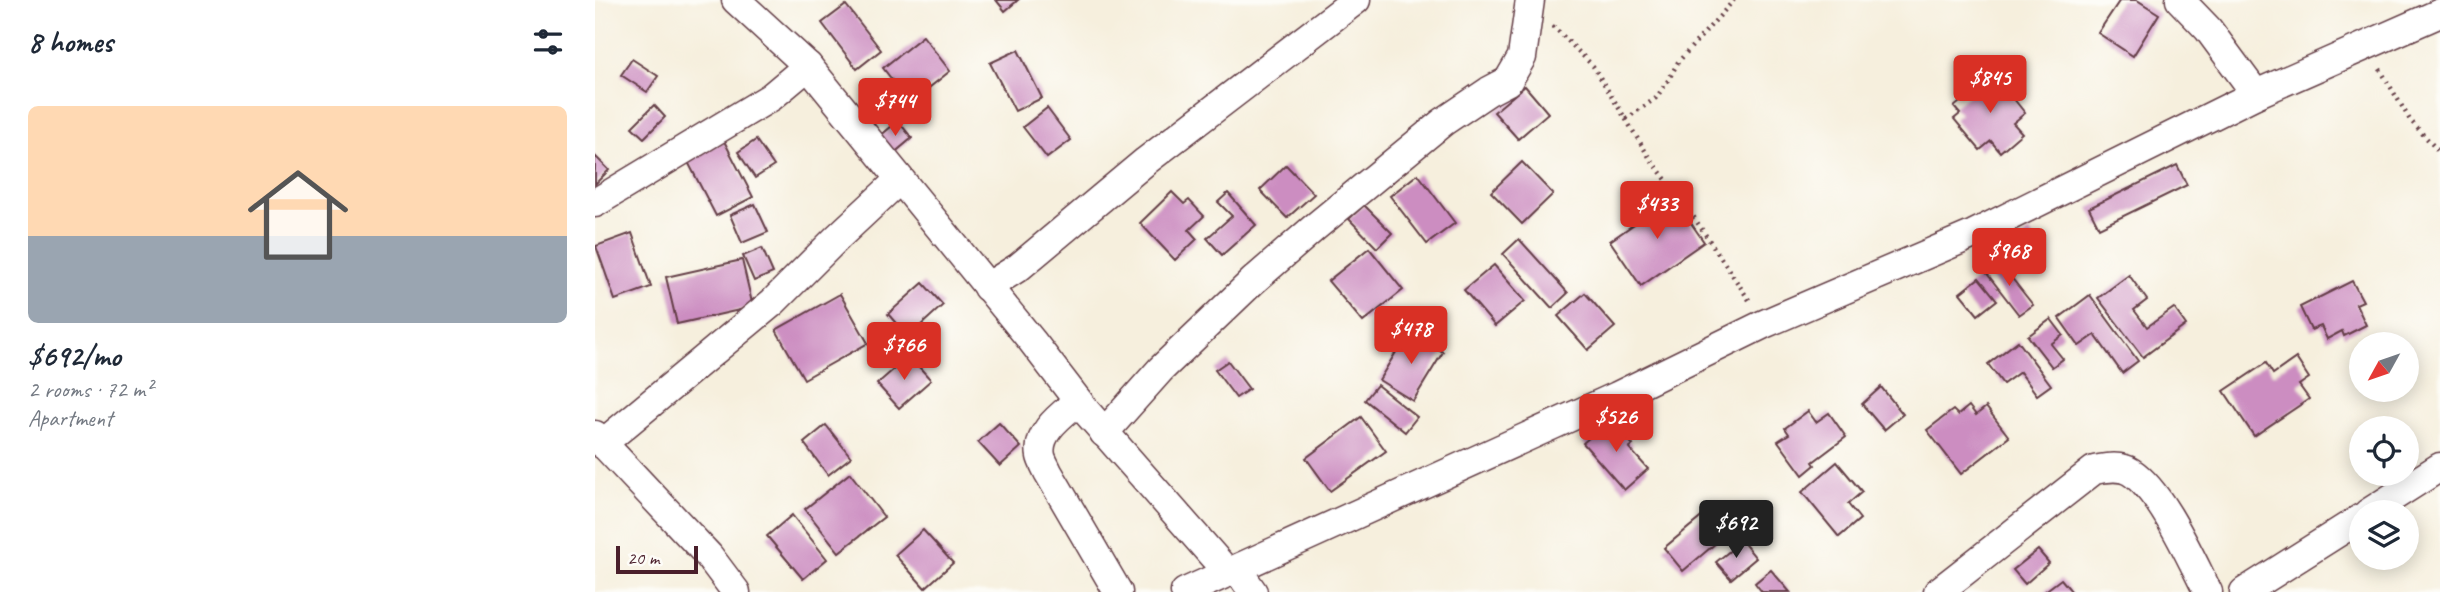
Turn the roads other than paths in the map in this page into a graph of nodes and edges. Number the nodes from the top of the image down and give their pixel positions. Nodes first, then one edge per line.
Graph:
1 (736, 0) edge
2 (1356, 0) edge
3 (2180, 0) edge
4 (1530, 1) edge
5 (2440, 13) edge
6 (808, 66) junction
7 (2256, 94) junction
8 (899, 180) junction
9 (595, 203) edge
10 (987, 287) junction
11 (1078, 401) junction
12 (1104, 433) junction
13 (598, 439) edge
14 (2440, 467) edge
15 (2388, 500) edge
16 (2349, 526) edge
17 (1233, 571) junction
18 (736, 592) edge
19 (1118, 592) edge
20 (1185, 592) edge
21 (1253, 592) edge
22 (1938, 592) edge
23 (2209, 592) edge
24 (2245, 592) edge

1 - 6 street
2 - 10 street
3 - 7 street
4 - 12 street
5 - 7 street
6 - 8 street
6 - 9 street
7 - 17 street
8 - 10 street
8 - 13 street
10 - 11 street
11 - 12 street
11 - 19 street
12 - 17 street
13 - 18 street
14 - 15 street
16 - 24 street
17 - 20 street
17 - 21 street
22 - 23 street

